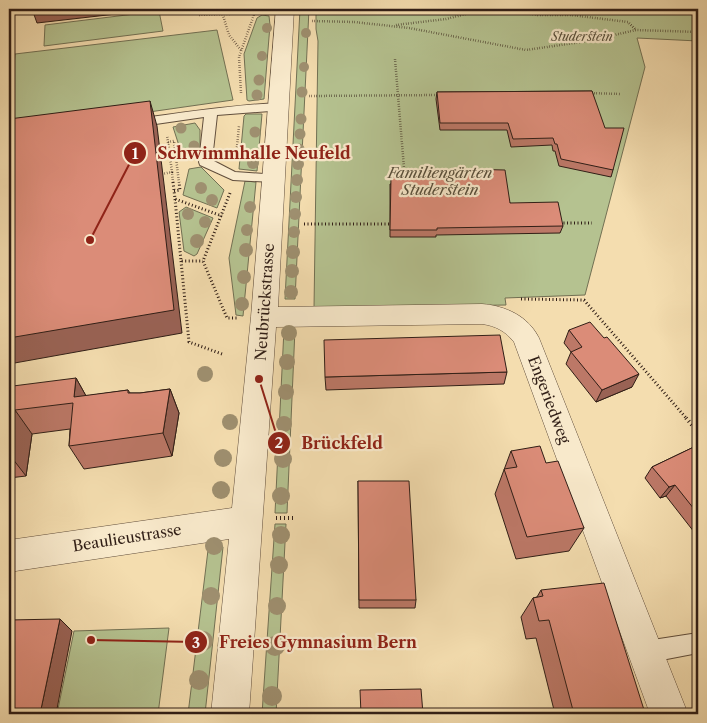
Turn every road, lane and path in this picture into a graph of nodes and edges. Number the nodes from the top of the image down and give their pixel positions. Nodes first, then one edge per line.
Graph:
1 (12, 9) edge
2 (196, 9) edge
3 (285, 9) edge
4 (486, 9) edge
5 (498, 9) edge
6 (256, 11) edge
7 (222, 12) junction
8 (312, 21) dead end
9 (390, 26) junction
10 (636, 30) junction
11 (9, 31) edge
12 (698, 32) edge
13 (9, 36) edge
14 (240, 50) junction
15 (395, 59) dead end
16 (587, 94) edge
17 (621, 94) dead end
18 (446, 95) edge
19 (308, 96) dead end
20 (398, 96) junction
21 (279, 107) junction
22 (242, 108) junction
23 (211, 112) junction
24 (165, 119) junction
25 (126, 124) edge
26 (168, 142) junction
27 (172, 172) junction
28 (162, 174) dead end
29 (233, 176) junction
30 (273, 178) junction
31 (406, 188) edge
32 (174, 191) junction
33 (175, 199) junction
34 (222, 216) junction
35 (554, 223) edge
36 (592, 223) dead end
37 (304, 224) dead end
38 (402, 224) edge
39 (181, 261) junction
40 (203, 261) junction
41 (520, 299) dead end
42 (264, 317) junction
43 (222, 354) dead end
44 (698, 432) edge
45 (295, 518) dead end
46 (258, 520) junction
47 (9, 556) edge
48 (698, 643) edge
49 (646, 652) junction
50 (230, 714) edge
51 (669, 714) edge

1 - 11 path
2 - 7 path
3 - 21 street, Neubrückstrasse
4 - 9 path
5 - 10 path
6 - 7 path
6 - 14 path
7 - 14 path
8 - 9 path
9 - 10 path
10 - 12 path
11 - 13 path
14 - 22 path
15 - 20 path
16 - 17 path
18 - 20 path
19 - 20 path
20 - 31 path
21 - 22 lane
21 - 30 street, Neubrückstrasse
22 - 23 lane
22 - 29 path
23 - 24 lane
23 - 29 lane
24 - 25 lane
24 - 26 path
26 - 27 path
26 - 32 path
27 - 28 path
27 - 32 path
29 - 30 lane
29 - 34 path
30 - 42 street, Neubrückstrasse
32 - 33 path
33 - 34 path
33 - 39 path
34 - 40 path
35 - 36 path
37 - 38 path
39 - 40 path
39 - 43 path
40 - 42 path
41 - 44 path
42 - 46 street, Neubrückstrasse
42 - 49 street, Engeriedweg
45 - 46 path
46 - 47 street, Beaulieustrasse
46 - 50 street, Neubrückstrasse
48 - 49 lane
49 - 51 street, Engeriedweg

